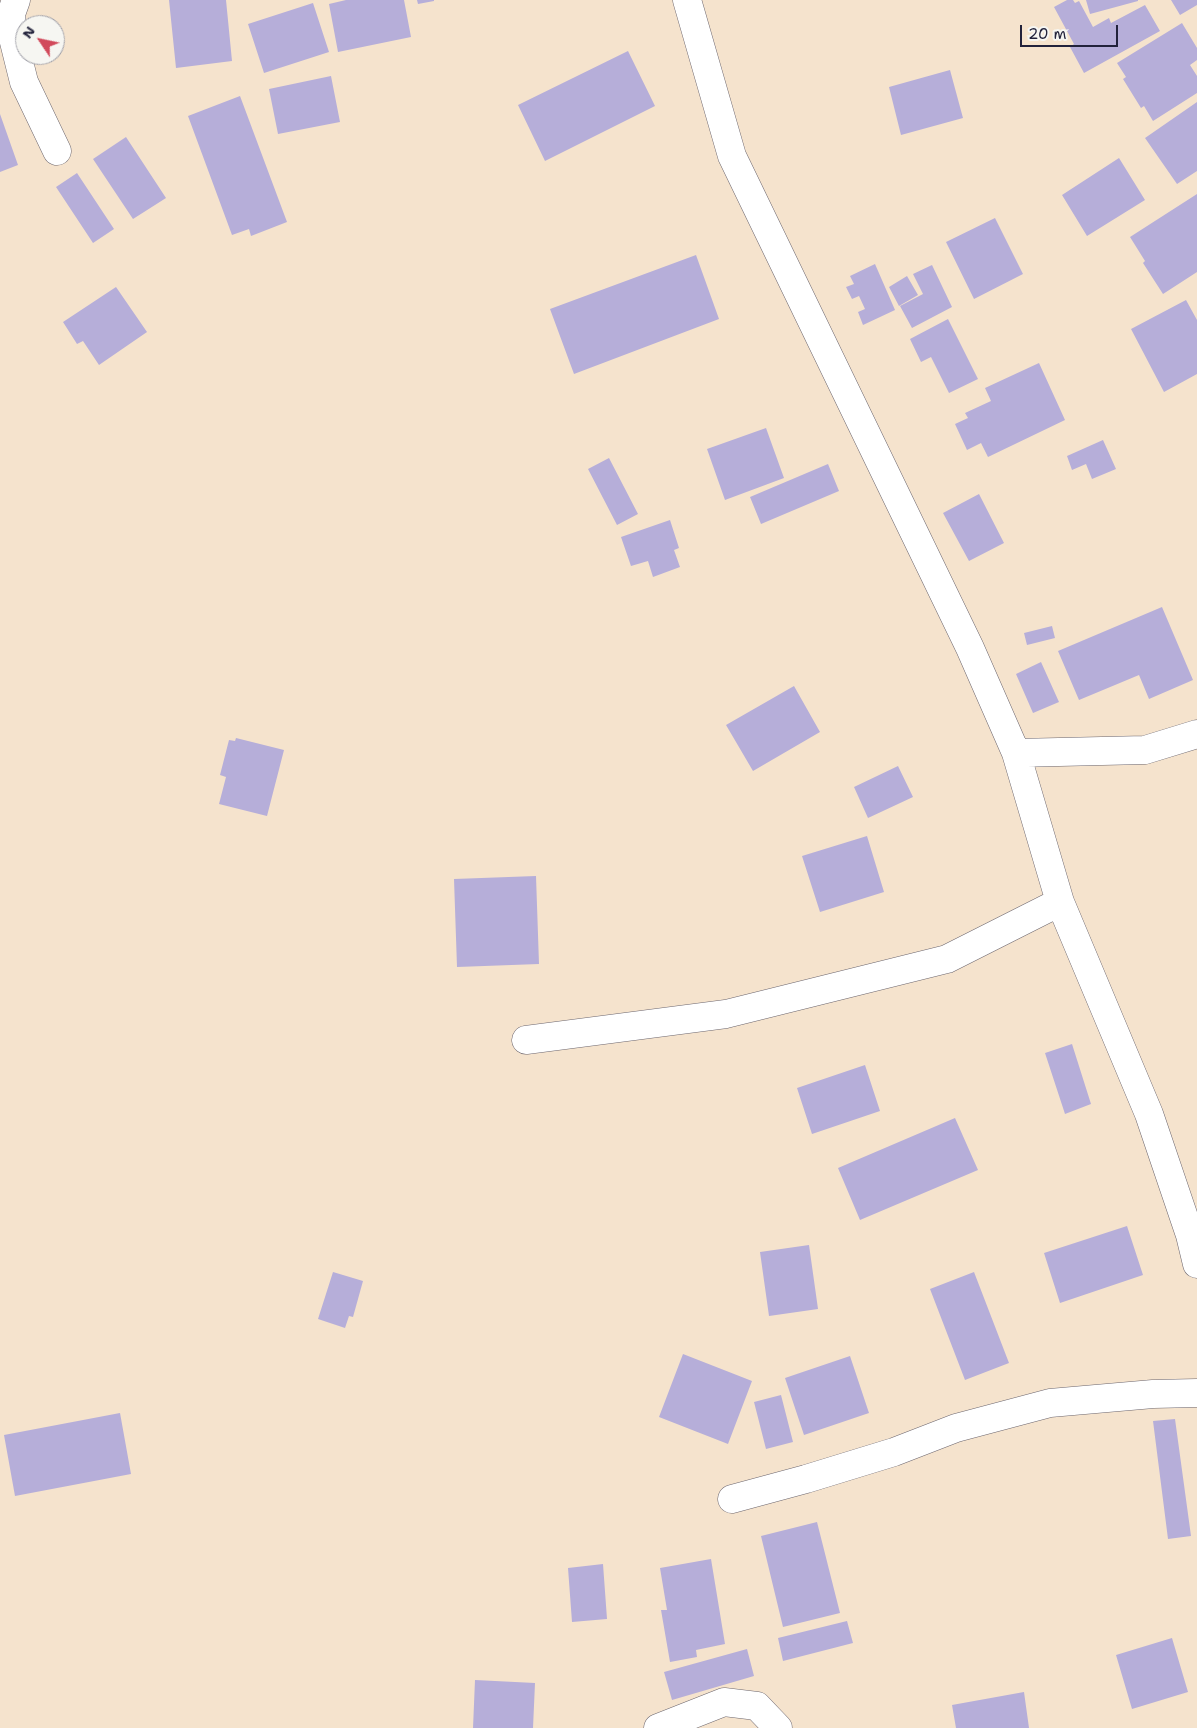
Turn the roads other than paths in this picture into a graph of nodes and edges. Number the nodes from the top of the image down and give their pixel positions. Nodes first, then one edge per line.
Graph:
1 (16, 0) edge
2 (687, 0) edge
3 (57, 151) dead end
4 (1197, 734) edge
5 (1016, 753) junction
6 (1060, 902) junction
7 (526, 1040) dead end
8 (1197, 1264) edge
9 (1197, 1394) edge
10 (732, 1499) dead end
11 (658, 1728) edge
12 (778, 1728) edge

1 - 3 street
2 - 5 street
4 - 5 street
5 - 6 street
6 - 7 street
6 - 8 street
9 - 10 street
11 - 12 street

